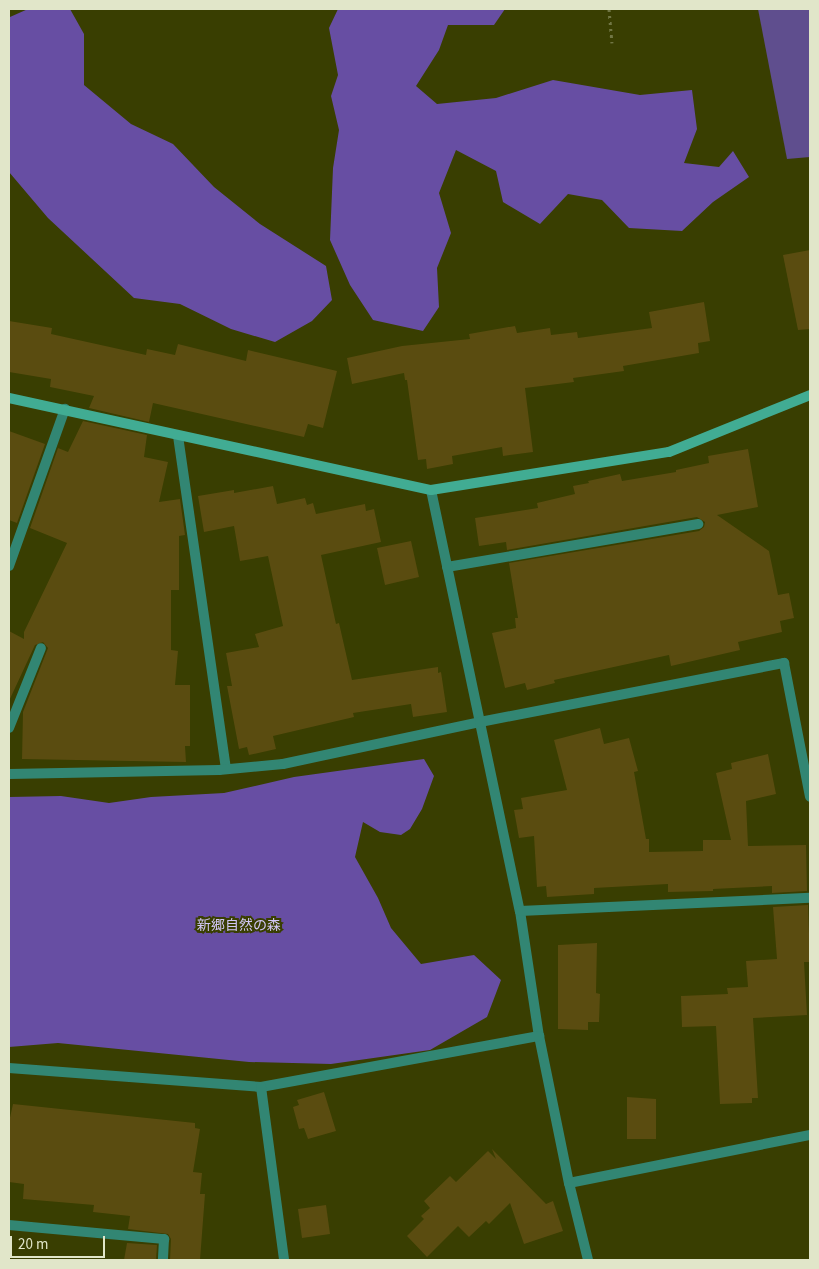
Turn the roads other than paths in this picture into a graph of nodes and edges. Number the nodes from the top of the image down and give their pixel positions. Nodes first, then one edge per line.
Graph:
1 (810, 394) edge
2 (9, 398) edge
3 (65, 409) junction
4 (178, 436) junction
5 (431, 490) junction
6 (698, 524) dead end
7 (9, 566) edge
8 (447, 567) junction
9 (40, 648) dead end
10 (480, 722) junction
11 (9, 728) edge
12 (226, 769) junction
13 (9, 774) edge
14 (810, 797) edge
15 (810, 898) edge
16 (520, 910) junction
17 (540, 1036) junction
18 (9, 1068) edge
19 (262, 1087) junction
20 (810, 1135) edge
21 (570, 1184) junction
22 (9, 1225) edge
23 (163, 1260) edge
24 (284, 1260) edge
25 (588, 1260) edge

1 - 5 street
2 - 3 street
3 - 4 street
3 - 7 street
4 - 5 street
4 - 12 street
5 - 8 street
6 - 8 street
8 - 10 street
9 - 11 street
10 - 12 street
10 - 14 street
10 - 16 street
12 - 13 street
15 - 16 street
16 - 17 street
17 - 19 street
17 - 21 street
18 - 19 street
19 - 24 street
20 - 21 street
21 - 25 street
22 - 23 street

